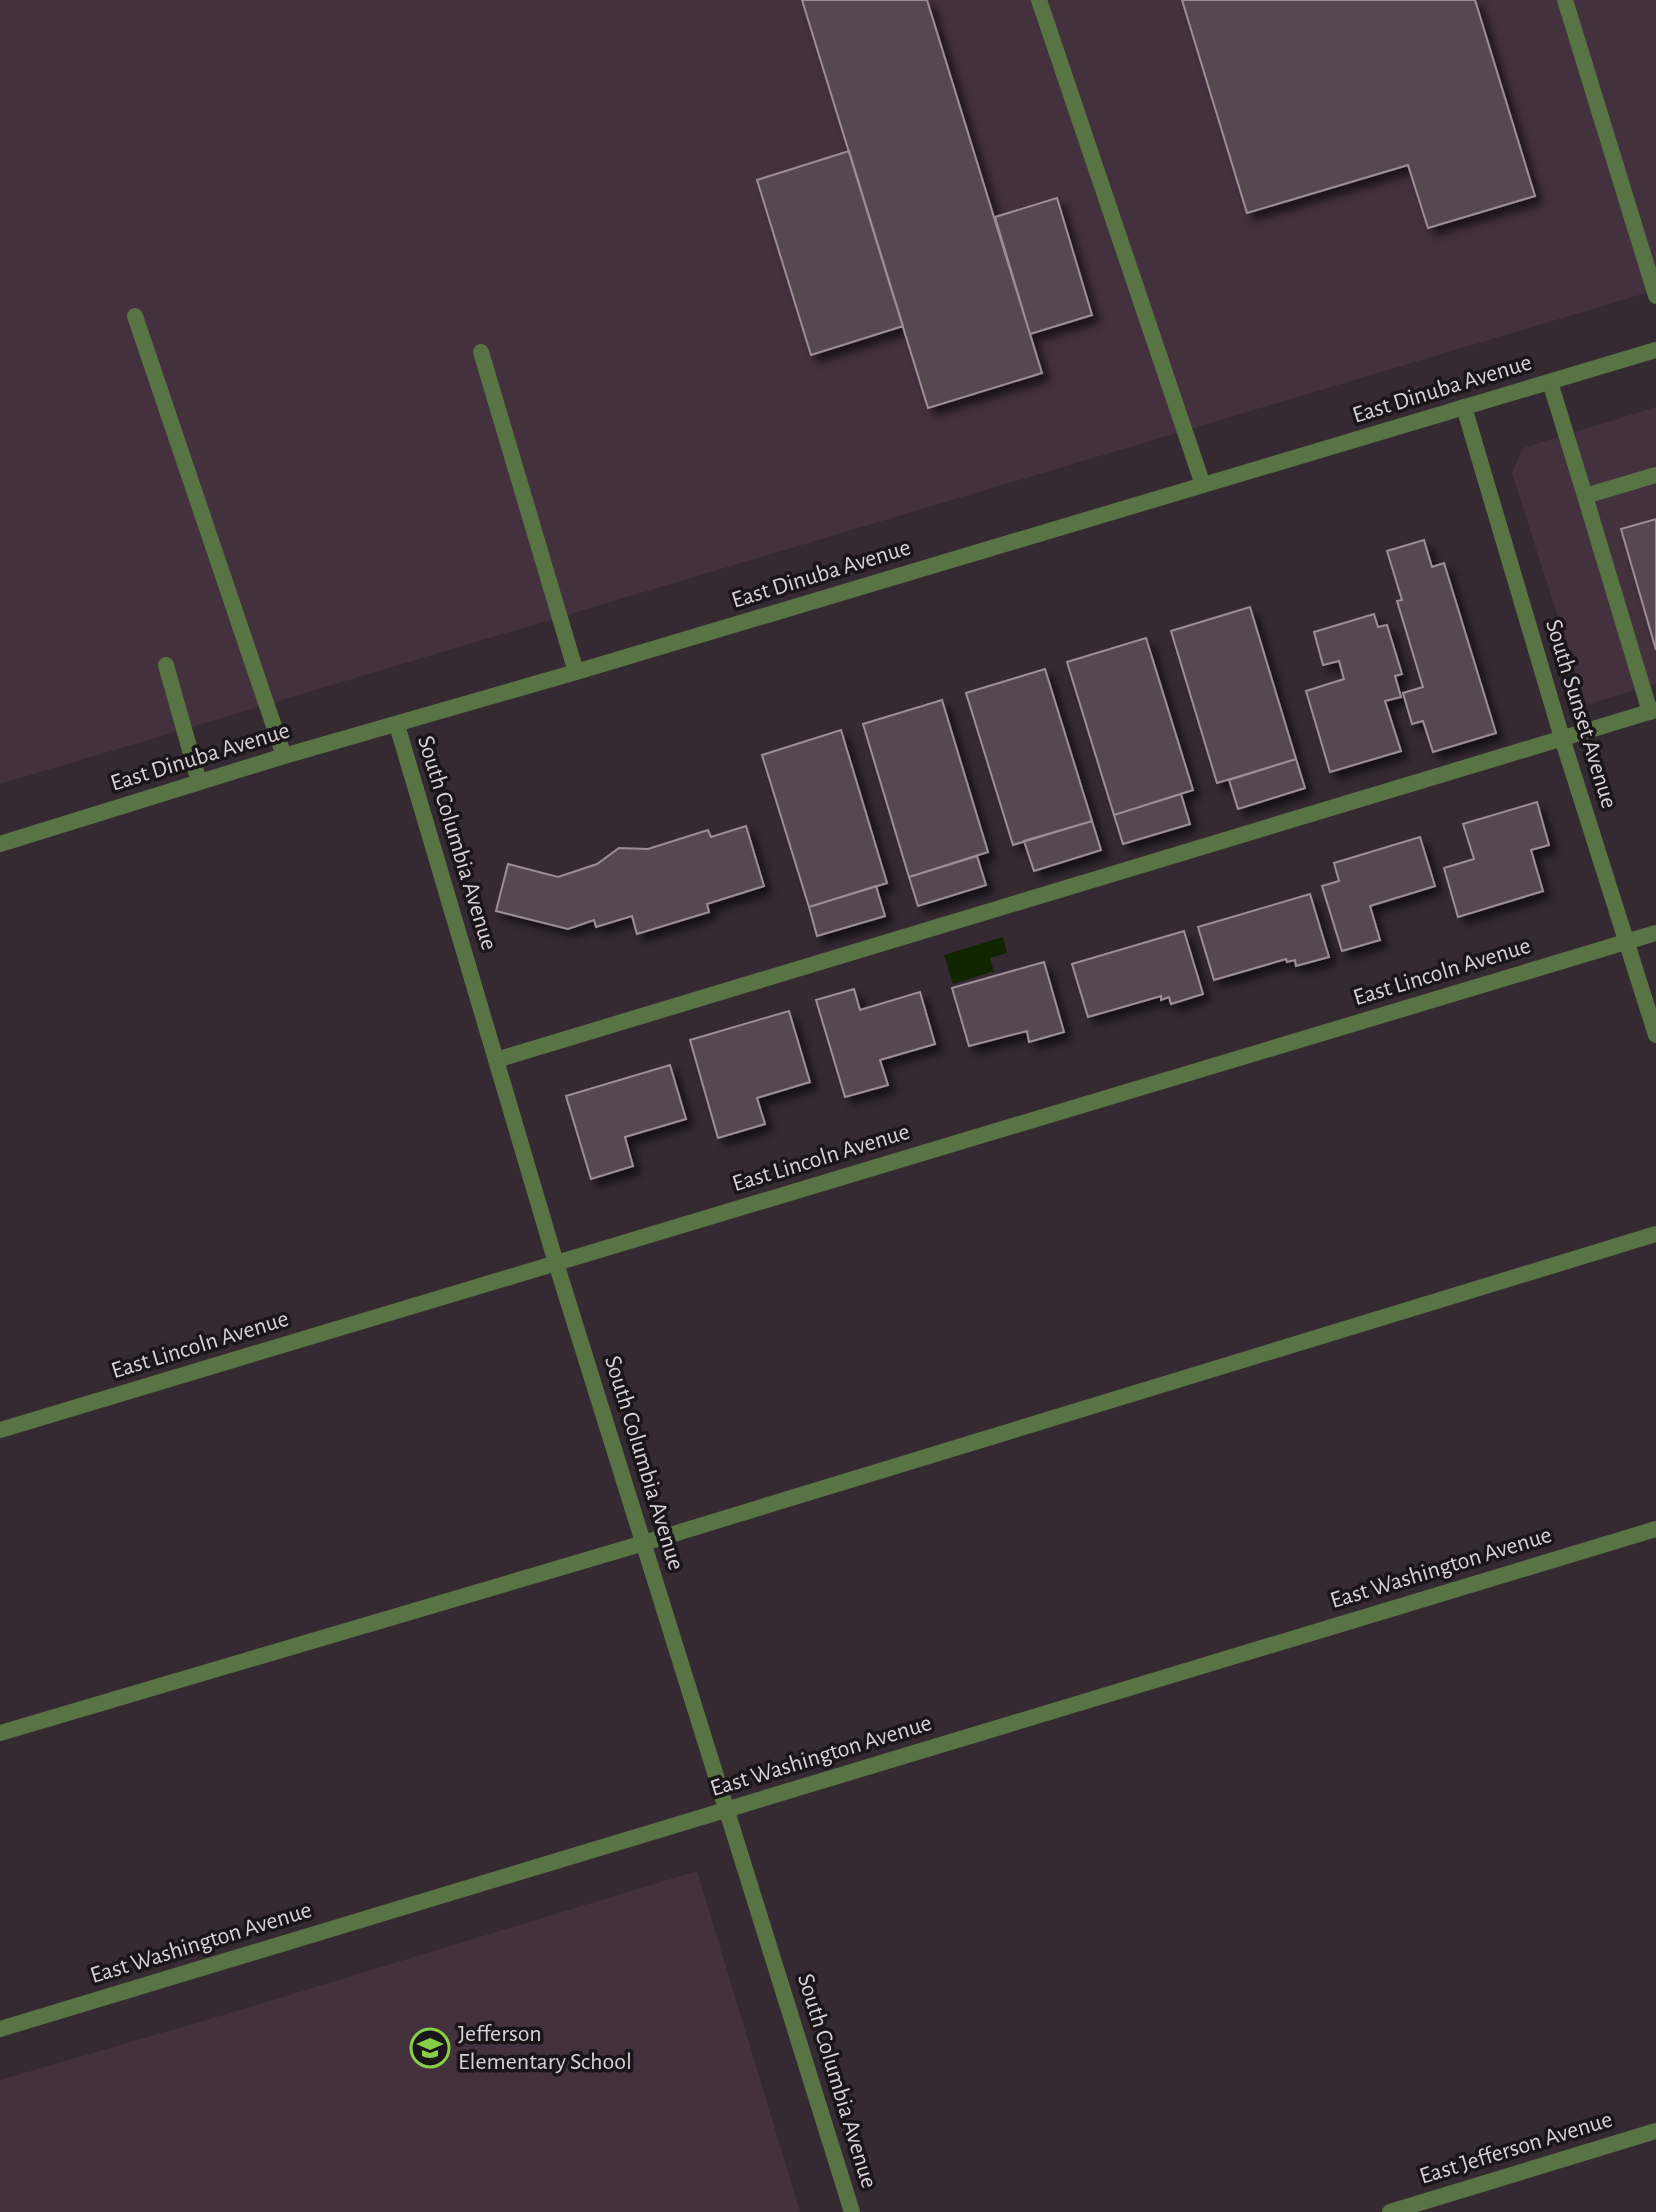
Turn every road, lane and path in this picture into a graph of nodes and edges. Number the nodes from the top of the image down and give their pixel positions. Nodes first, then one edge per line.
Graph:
1 (1039, 0) edge
2 (1565, 0) edge
3 (1656, 296) edge
4 (135, 316) dead end
5 (1656, 350) edge
6 (481, 352) dead end
7 (1550, 382) junction
8 (1464, 407) junction
9 (1656, 475) edge
10 (1203, 485) junction
11 (1585, 496) junction
12 (166, 665) dead end
13 (576, 672) junction
14 (1653, 711) edge
15 (397, 725) junction
16 (1562, 738) junction
17 (284, 756) junction
18 (199, 782) junction
19 (0, 844) edge
20 (1656, 933) edge
21 (1627, 942) junction
22 (1656, 1035) edge
23 (496, 1060) junction
24 (1656, 1234) edge
25 (556, 1263) junction
26 (0, 1430) edge
27 (1656, 1529) edge
28 (644, 1543) junction
29 (0, 1733) edge
30 (728, 1809) junction
31 (0, 2029) edge
32 (1656, 2131) edge
33 (852, 2212) edge
34 (1390, 2212) edge

1 - 10 street
2 - 3 street
4 - 17 street
5 - 7 street, East Dinuba Avenue
6 - 13 street
7 - 8 street, East Dinuba Avenue
7 - 11 street
8 - 10 street, East Dinuba Avenue
8 - 16 street, South Sunset Avenue
9 - 11 street
10 - 13 street, East Dinuba Avenue
11 - 14 street
12 - 18 street
13 - 15 street, East Dinuba Avenue
14 - 16 street
15 - 17 street, East Dinuba Avenue
15 - 23 street, South Columbia Avenue
16 - 21 street, South Sunset Avenue
16 - 23 street
17 - 18 street, East Dinuba Avenue
18 - 19 street, East Dinuba Avenue
20 - 21 street, East Lincoln Avenue
21 - 22 street, South Sunset Avenue
21 - 25 street, East Lincoln Avenue
23 - 25 street, South Columbia Avenue
24 - 28 street
25 - 26 street, East Lincoln Avenue
25 - 28 street, South Columbia Avenue
27 - 30 street, East Washington Avenue
28 - 29 street
28 - 30 street, South Columbia Avenue
30 - 31 street, East Washington Avenue
30 - 33 street, South Columbia Avenue
32 - 34 street, East Jefferson Avenue

